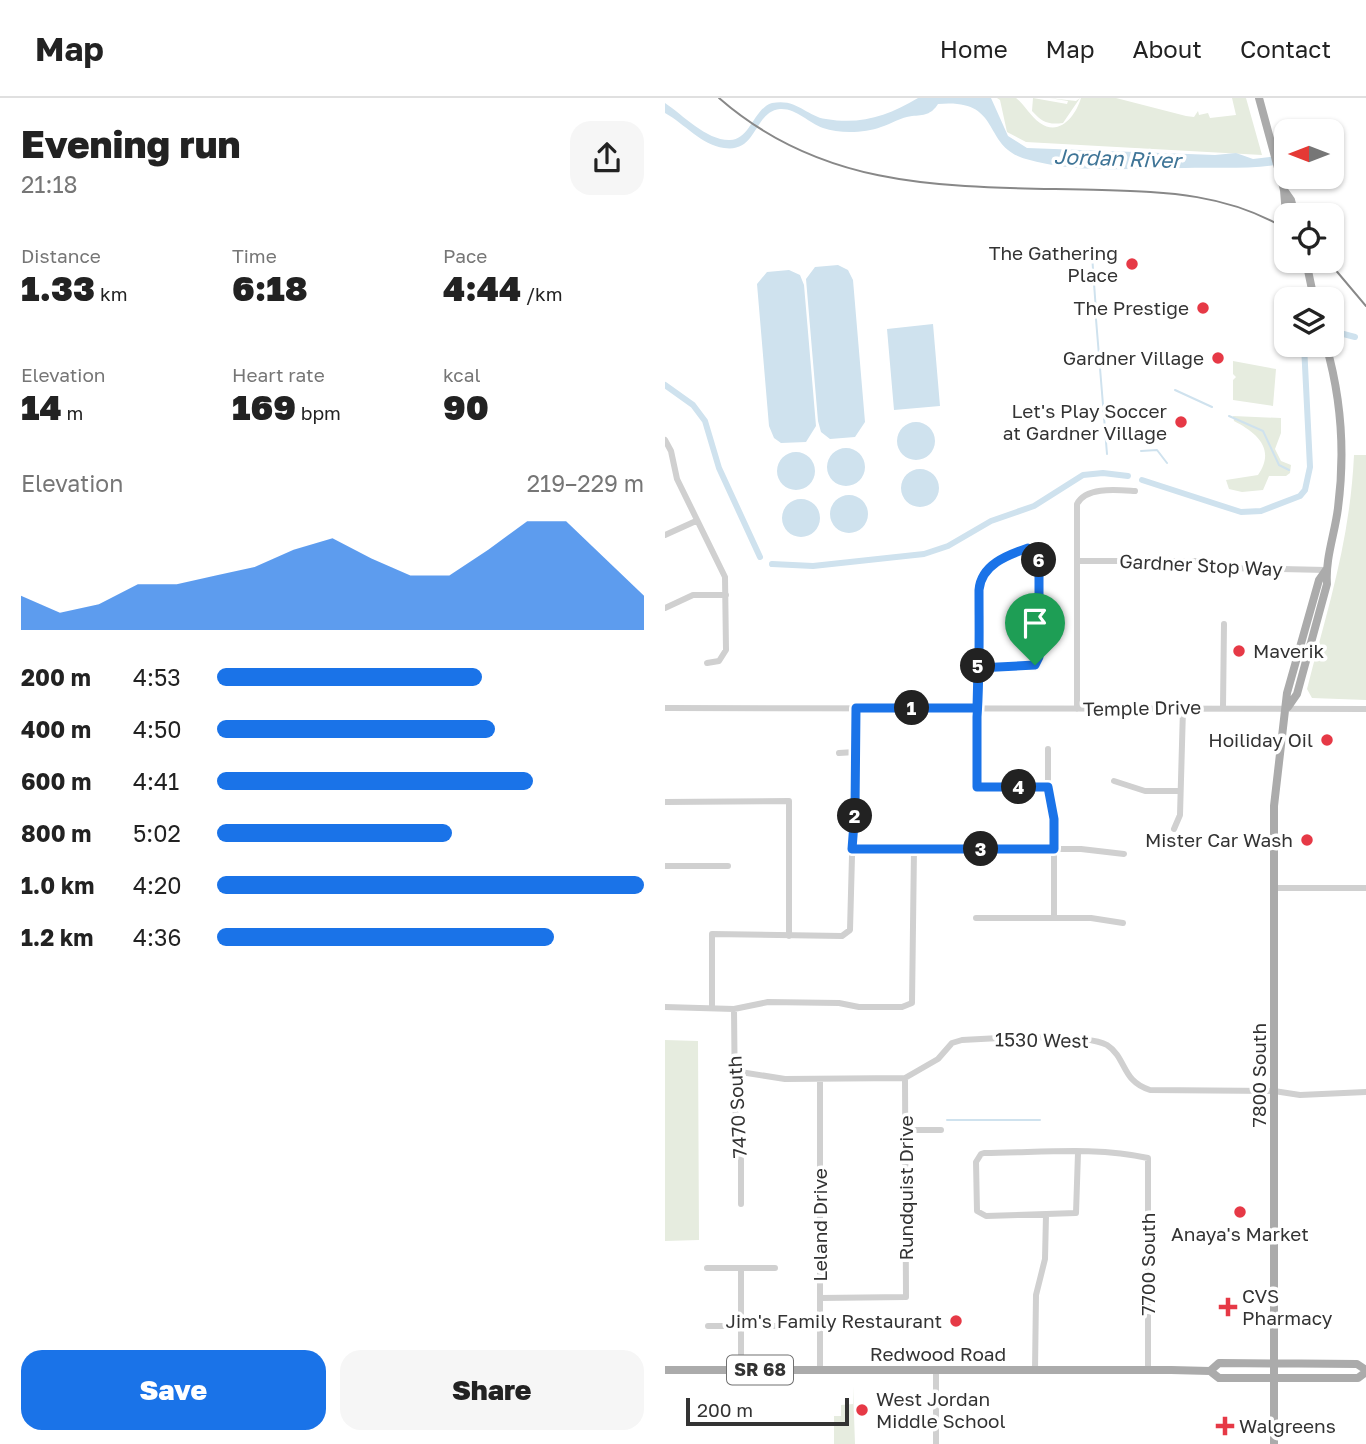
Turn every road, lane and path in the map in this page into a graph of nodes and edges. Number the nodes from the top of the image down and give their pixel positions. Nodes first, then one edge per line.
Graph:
1 (1259, 98) edge
2 (1284, 190) junction
3 (1285, 203) edge
4 (1292, 203) edge
5 (1329, 357) edge
6 (665, 440) edge
7 (673, 465) junction
8 (665, 466) edge
9 (1135, 491) dead end
10 (696, 521) junction
11 (665, 535) edge
12 (1077, 561) junction
13 (1326, 570) junction
14 (726, 595) junction
15 (665, 608) edge
16 (1224, 624) dead end
17 (707, 663) dead end
18 (978, 668) junction
19 (1223, 707) junction
20 (665, 708) edge
21 (856, 708) junction
22 (977, 708) junction
23 (1287, 708) junction
24 (1077, 709) junction
25 (1183, 709) junction
26 (1366, 709) edge
27 (1048, 749) dead end
28 (855, 752) junction
29 (839, 753) dead end
30 (1114, 781) dead end
31 (1048, 787) junction
32 (1180, 791) junction
33 (665, 802) edge
34 (1174, 829) dead end
35 (852, 849) junction
36 (913, 849) junction
37 (1054, 849) junction
38 (1124, 854) dead end
39 (665, 866) edge
40 (727, 866) dead end
41 (1274, 888) junction
42 (1366, 888) edge
43 (976, 918) dead end
44 (1054, 918) junction
45 (1123, 923) dead end
46 (789, 936) junction
47 (665, 1007) edge
48 (712, 1007) junction
49 (734, 1009) junction
50 (734, 1071) junction
51 (905, 1078) junction
52 (820, 1079) junction
53 (1274, 1091) junction
54 (1366, 1092) edge
55 (906, 1130) junction
56 (941, 1130) dead end
57 (1078, 1153) junction
58 (741, 1204) dead end
59 (1046, 1215) junction
60 (707, 1268) dead end
61 (741, 1268) junction
62 (775, 1268) dead end
63 (820, 1298) junction
64 (708, 1326) dead end
65 (741, 1326) junction
66 (776, 1326) dead end
67 (1274, 1364) junction
68 (665, 1370) edge
69 (741, 1370) junction
70 (820, 1370) junction
71 (936, 1370) junction
72 (1035, 1370) junction
73 (1148, 1370) junction
74 (1210, 1371) junction
75 (1366, 1371) edge
76 (1274, 1378) junction
77 (936, 1444) edge
78 (1274, 1444) edge

1 - 2 main road
2 - 3 main road
2 - 4 main road
5 - 13 main road, 7800 South
6 - 7 street
7 - 8 street
7 - 10 street
9 - 12 street
10 - 11 street
10 - 14 street
12 - 13 street, Gardner Stop Way
12 - 24 street
13 - 23 main road, 7800 South
14 - 15 street
14 - 17 street
16 - 19 street
18 - 18 street
18 - 22 street
19 - 23 street, Temple Drive
19 - 25 street, Temple Drive
20 - 21 street, Temple Drive
21 - 22 street, Temple Drive
21 - 28 street
22 - 24 street, Temple Drive
22 - 31 street
23 - 26 street, Temple Drive
23 - 41 main road, 7800 South
24 - 25 street, Temple Drive
25 - 32 street
27 - 31 street
28 - 29 street
28 - 35 street
30 - 32 street
31 - 37 street
32 - 34 street
33 - 46 street
35 - 36 street
35 - 46 street
36 - 37 street
36 - 49 street
37 - 38 street
37 - 44 street
39 - 40 street
41 - 42 street
41 - 53 main road, 7800 South
43 - 44 street
44 - 45 street
46 - 48 street
47 - 48 street
48 - 49 street
49 - 50 street, 7470 South
50 - 52 street
50 - 58 street, 7470 South
51 - 52 street
51 - 53 street, 1530 West
51 - 55 street, Rundquist Drive
52 - 63 street, Leland Drive
53 - 54 street, 1530 West
53 - 67 main road, 7800 South
55 - 56 street
55 - 63 street, Rundquist Drive
57 - 59 street
57 - 59 street
57 - 73 street, 7700 South
59 - 72 street
60 - 61 street
61 - 62 street
61 - 65 street
63 - 70 street, Leland Drive
64 - 65 street
65 - 66 street
65 - 69 street
67 - 74 main road, Redwood Road / SR 68
67 - 75 main road, Redwood Road / SR 68
67 - 76 main road, 7800 South
68 - 69 main road, Redwood Road / SR 68
69 - 70 main road, Redwood Road / SR 68
70 - 71 main road, Redwood Road / SR 68
71 - 72 main road, Redwood Road / SR 68
71 - 77 street
72 - 73 main road, Redwood Road / SR 68
73 - 74 main road, Redwood Road / SR 68
74 - 76 main road, Redwood Road / SR 68
75 - 76 main road, Redwood Road / SR 68
76 - 78 main road, 7800 South

